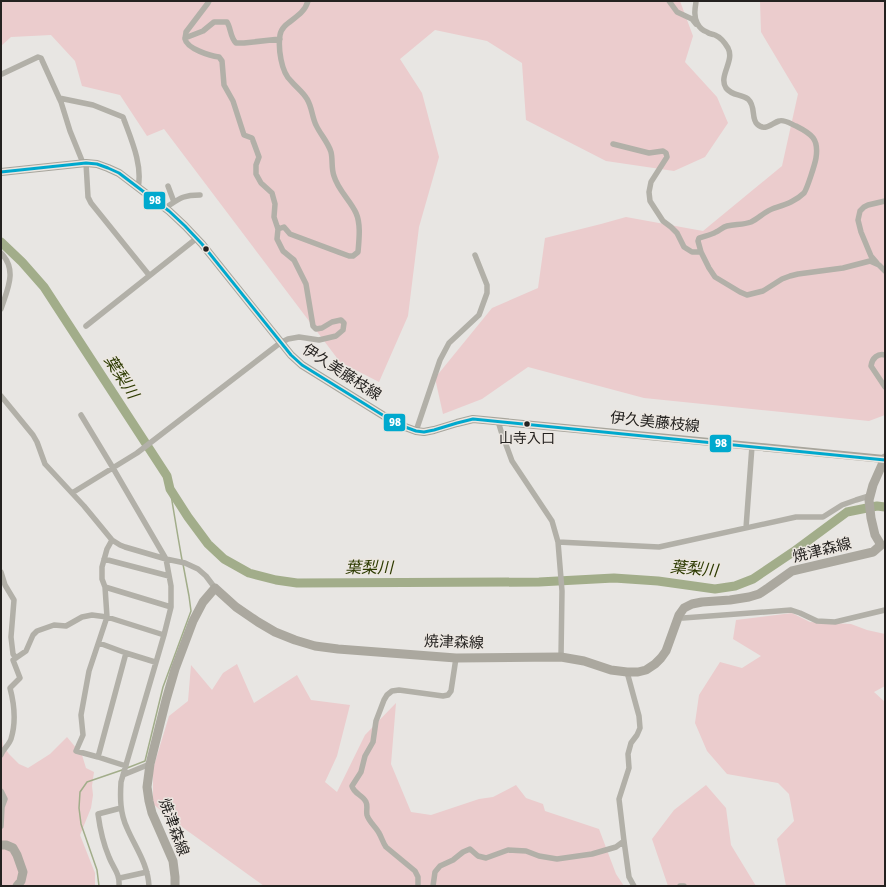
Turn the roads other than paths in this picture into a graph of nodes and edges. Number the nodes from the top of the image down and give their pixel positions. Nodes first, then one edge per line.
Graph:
1 (209, 1) edge
2 (308, 1) edge
3 (670, 1) edge
4 (696, 1) edge
5 (697, 24) junction
6 (185, 38) junction
7 (280, 39) junction
8 (2, 74) edge
9 (59, 98) junction
10 (613, 144) dead end
11 (85, 163) junction
12 (1, 172) edge
13 (168, 186) dead end
14 (138, 188) junction
15 (200, 195) dead end
16 (885, 201) edge
17 (174, 202) junction
18 (165, 208) junction
19 (278, 229) junction
20 (197, 238) junction
21 (701, 252) junction
22 (1, 253) edge
23 (475, 255) dead end
24 (879, 264) junction
25 (885, 272) edge
26 (149, 276) junction
27 (1, 309) edge
28 (86, 326) dead end
29 (280, 343) junction
30 (885, 355) edge
31 (885, 387) edge
32 (1, 396) edge
33 (81, 415) dead end
34 (498, 421) junction
35 (416, 431) junction
36 (752, 446) junction
37 (885, 459) edge
38 (113, 468) junction
39 (72, 493) junction
40 (869, 498) junction
41 (746, 528) junction
42 (112, 540) junction
43 (558, 542) junction
44 (883, 547) edge
45 (104, 559) junction
46 (166, 559) junction
47 (1, 572) edge
48 (169, 576) junction
49 (106, 587) junction
50 (215, 588) junction
51 (171, 607) junction
52 (885, 610) edge
53 (679, 615) junction
54 (107, 617) junction
55 (164, 635) junction
56 (99, 643) junction
57 (126, 653) junction
58 (561, 657) junction
59 (16, 658) junction
60 (456, 658) junction
61 (155, 662) junction
62 (627, 672) junction
63 (1, 755) edge
64 (98, 757) junction
65 (150, 764) junction
66 (126, 766) junction
67 (123, 775) junction
68 (1, 791) edge
69 (120, 808) junction
70 (1, 826) edge
71 (624, 841) junction
72 (1, 845) edge
73 (147, 872) junction
74 (120, 878) junction
75 (17, 886) edge
76 (119, 886) edge
77 (149, 886) edge
78 (175, 886) edge
79 (418, 886) edge
80 (433, 886) edge
81 (634, 886) edge
82 (680, 886) edge
83 (684, 886) edge

1 - 6 street
2 - 7 street
3 - 5 street
4 - 5 street
5 - 21 street
6 - 7 street
6 - 19 street
7 - 19 street
8 - 9 street
9 - 11 street
9 - 14 street
10 - 21 street
11 - 12 main road, 伊久美藤枝線
11 - 14 main road, 伊久美藤枝線
11 - 26 street
13 - 17 street
14 - 18 main road, 伊久美藤枝線
15 - 17 street
16 - 24 street
17 - 18 street
18 - 20 main road, 伊久美藤枝線
19 - 29 street
20 - 26 street
20 - 29 main road, 伊久美藤枝線
21 - 24 street
22 - 27 street
23 - 35 street
24 - 25 street
26 - 28 street
29 - 35 main road, 伊久美藤枝線
29 - 38 street
30 - 31 street
32 - 39 street
33 - 38 street
34 - 35 main road, 伊久美藤枝線
34 - 36 main road, 伊久美藤枝線
34 - 43 street
36 - 37 main road, 伊久美藤枝線
36 - 41 street
37 - 40 main road, 焼津森線
38 - 39 street
38 - 46 street
39 - 42 street
40 - 41 street
40 - 44 main road, 焼津森線
41 - 43 street
42 - 45 street
42 - 46 street
43 - 58 street
44 - 53 main road, 焼津森線
45 - 48 street
45 - 49 street
46 - 48 street
46 - 50 street
47 - 59 street
48 - 51 street
49 - 51 street
49 - 54 street
50 - 60 main road, 焼津森線
50 - 65 main road, 焼津森線
51 - 55 street
52 - 53 street
53 - 62 main road, 焼津森線
54 - 55 street
54 - 56 street
54 - 59 street
55 - 61 street
56 - 57 street
56 - 64 street
57 - 61 street
57 - 64 street
58 - 60 main road, 焼津森線
58 - 62 main road, 焼津森線
59 - 63 street
60 - 79 street
61 - 66 street
62 - 71 street
64 - 66 street
65 - 67 street
65 - 78 main road, 焼津森線
66 - 67 street
67 - 69 street
68 - 70 street
69 - 73 street
69 - 74 street
71 - 80 street
71 - 81 street
72 - 75 main road
73 - 74 street
73 - 77 street
74 - 76 street
82 - 83 street

